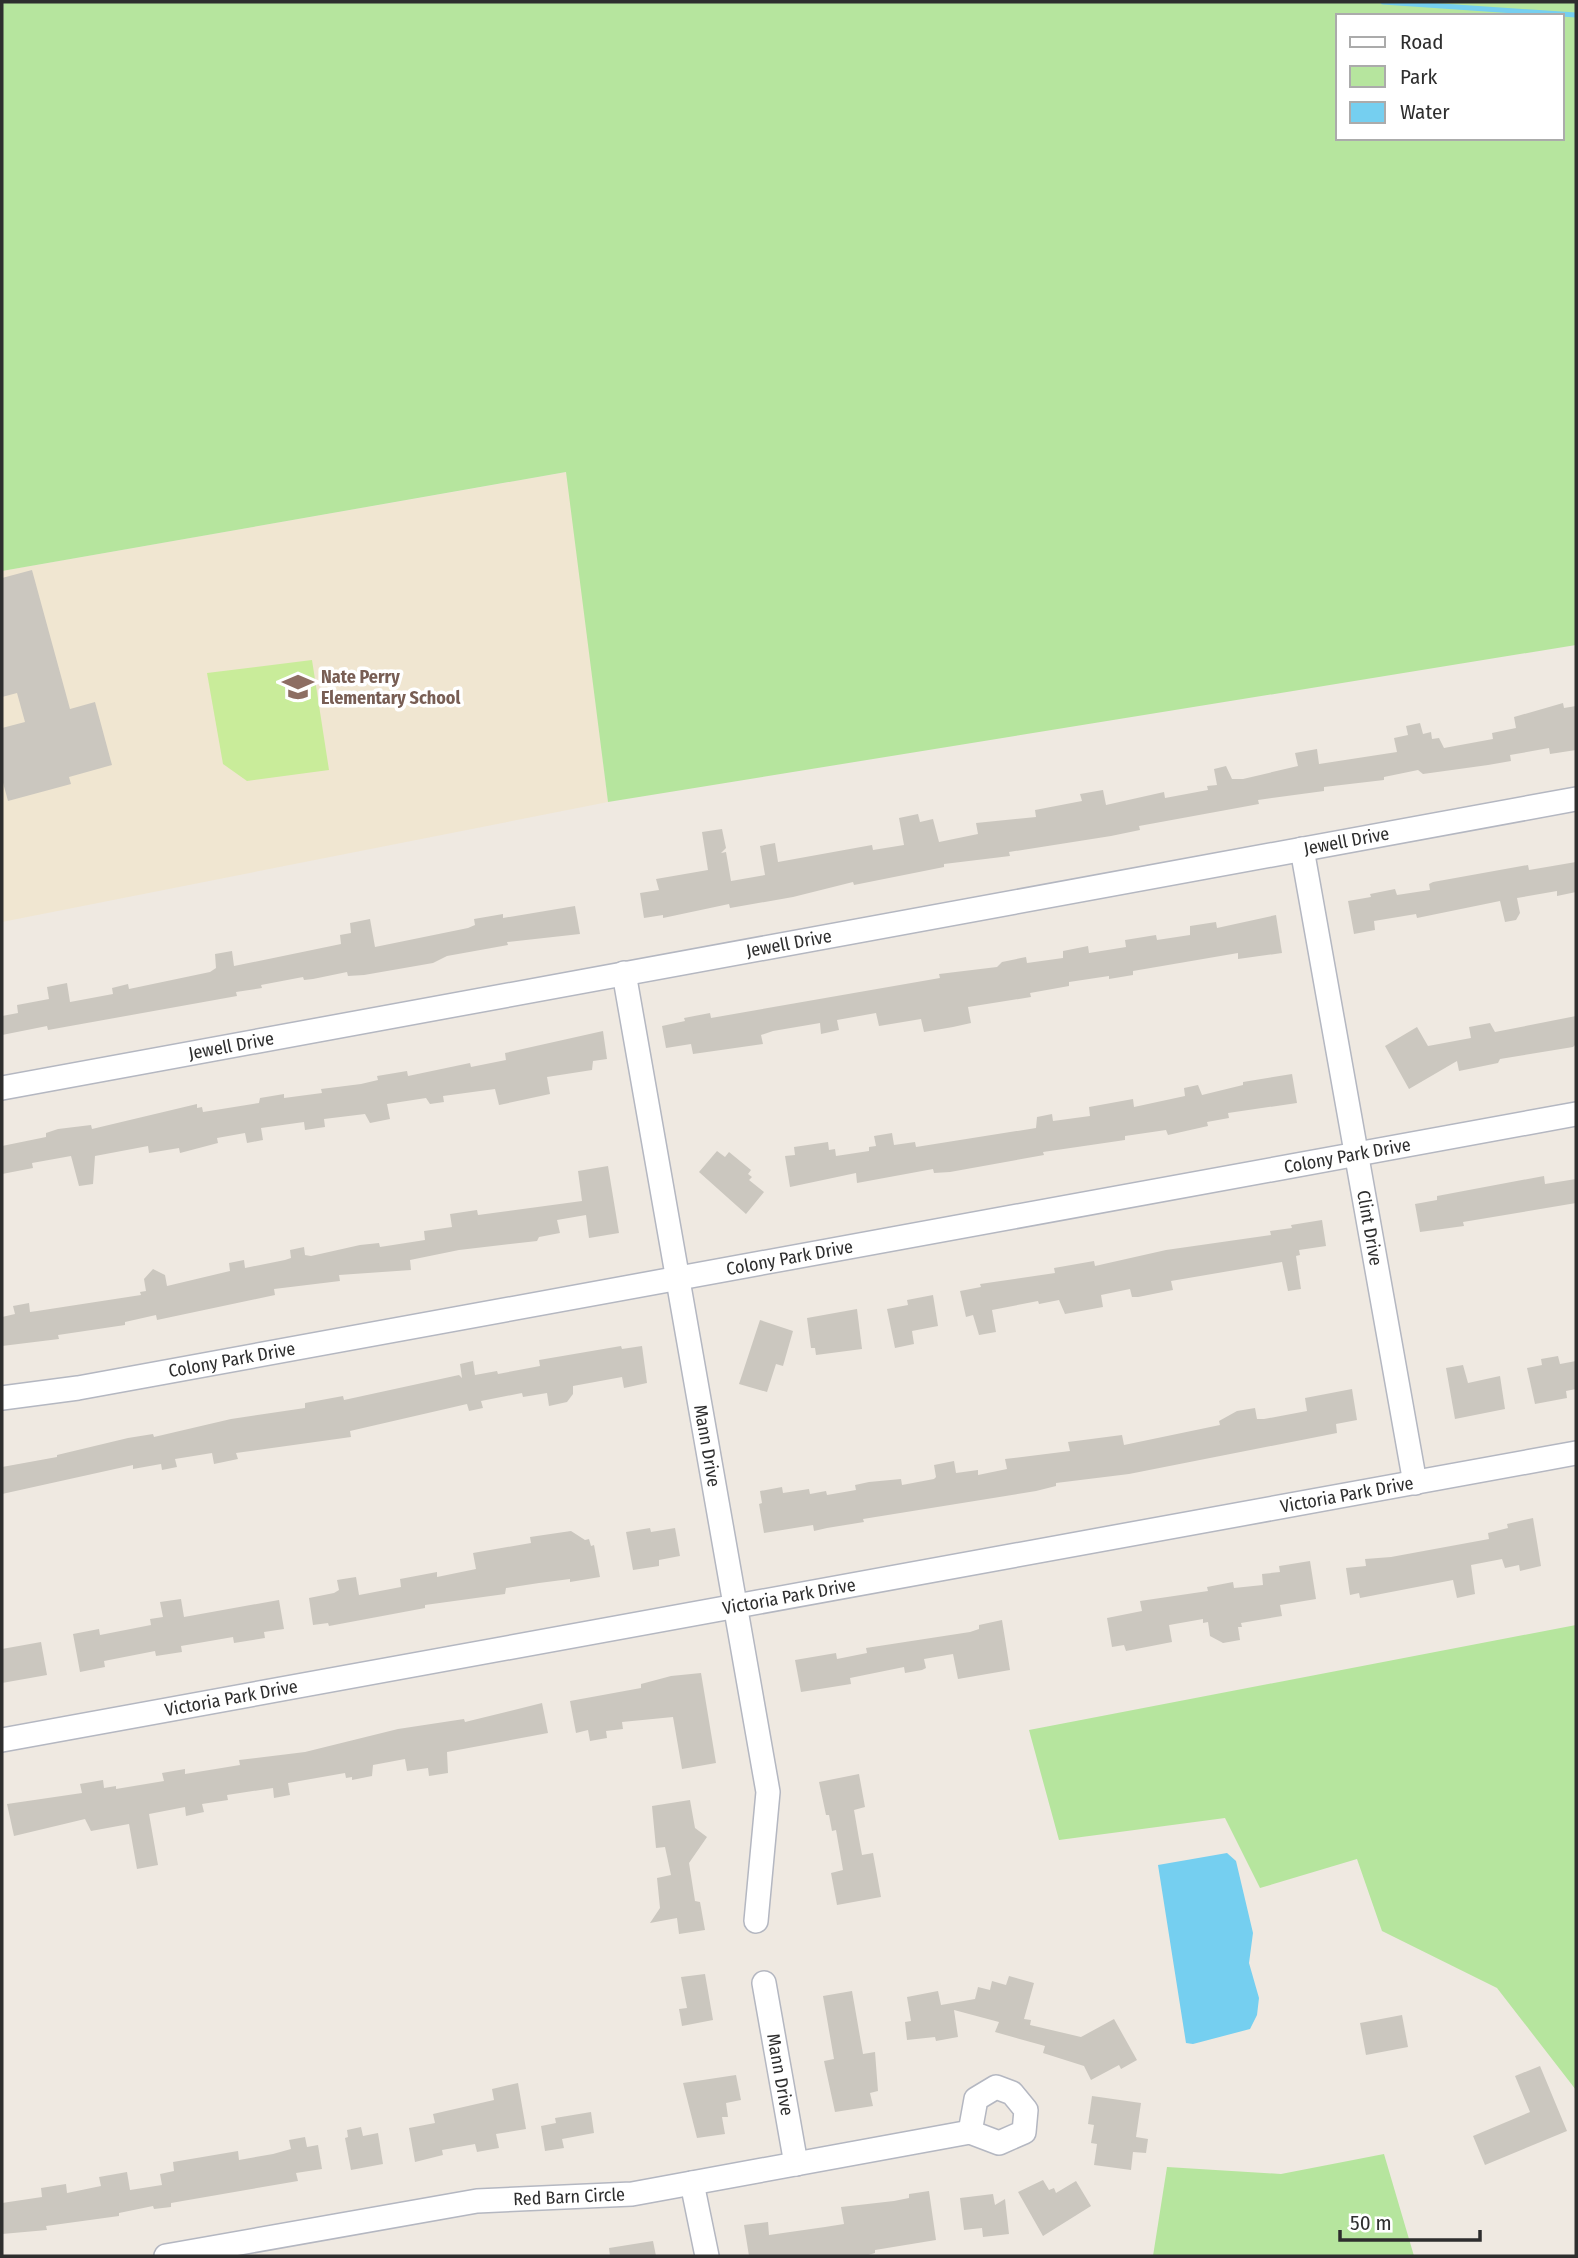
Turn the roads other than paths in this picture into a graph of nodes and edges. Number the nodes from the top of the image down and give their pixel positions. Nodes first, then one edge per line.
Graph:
1 (1576, 799) edge
2 (1302, 849) junction
3 (624, 972) junction
4 (2, 1088) edge
5 (1576, 1114) edge
6 (1356, 1155) junction
7 (676, 1279) junction
8 (2, 1398) edge
9 (1576, 1453) edge
10 (1415, 1483) junction
11 (733, 1606) junction
12 (2, 1740) edge
13 (756, 1921) dead end
14 (764, 1983) dead end
15 (970, 2132) dead end
16 (796, 2164) junction
17 (692, 2183) junction
18 (166, 2256) edge
19 (707, 2256) edge

1 - 2 street, Jewell Drive
2 - 3 street, Jewell Drive
2 - 6 street, Clint Drive
3 - 4 street, Jewell Drive
3 - 7 street, Mann Drive
5 - 6 street, Colony Park Drive
6 - 7 street, Colony Park Drive
6 - 10 street, Clint Drive
7 - 8 street, Colony Park Drive
7 - 11 street, Mann Drive
9 - 10 street, Victoria Park Drive
10 - 11 street, Victoria Park Drive
11 - 12 street, Victoria Park Drive
11 - 13 street, Mann Drive
14 - 16 street, Mann Drive
15 - 16 street, Red Barn Circle
16 - 17 street, Red Barn Circle
17 - 18 street, Red Barn Circle
17 - 19 street

